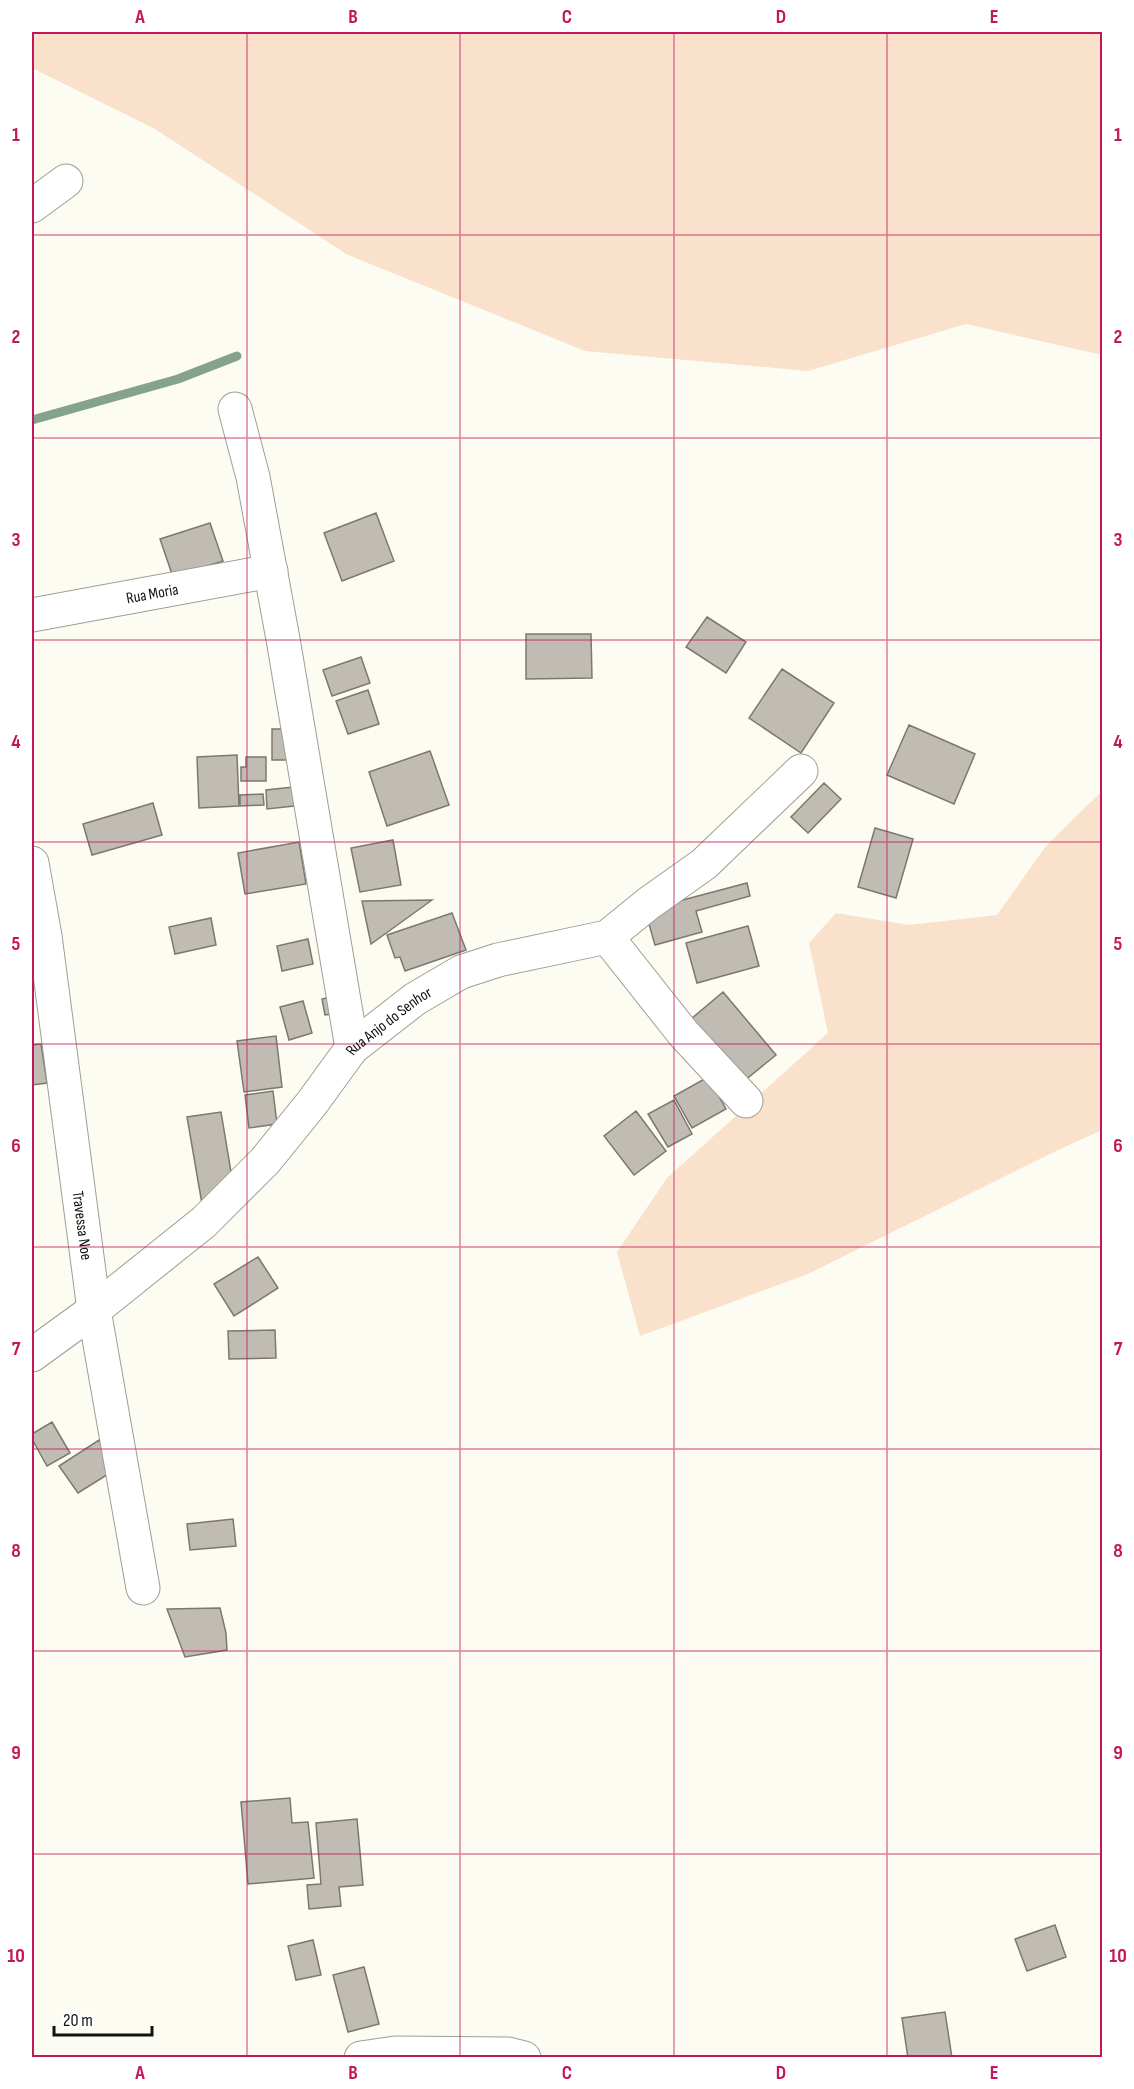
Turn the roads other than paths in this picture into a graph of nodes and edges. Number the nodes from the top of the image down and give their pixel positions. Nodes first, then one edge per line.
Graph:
1 (66, 181) dead end
2 (32, 206) edge
3 (235, 409) dead end
4 (271, 571) junction
5 (32, 615) edge
6 (801, 771) dead end
7 (32, 863) edge
8 (607, 937) junction
9 (38, 941) edge
10 (352, 1048) junction
11 (746, 1101) dead end
12 (94, 1310) junction
13 (32, 1355) edge
14 (143, 1588) dead end
15 (361, 2058) edge
16 (524, 2058) edge

1 - 2 street
3 - 4 street
4 - 5 street, Rua Moria
4 - 10 street
6 - 8 street, Rua Anjo do Senhor
7 - 9 street, Travessa Noe
8 - 10 street, Rua Anjo do Senhor
8 - 11 street
9 - 12 street, Travessa Noe
10 - 12 street, Rua Anjo do Senhor
12 - 13 street, Rua Anjo do Senhor
12 - 14 street, Travessa Noe
15 - 16 street

